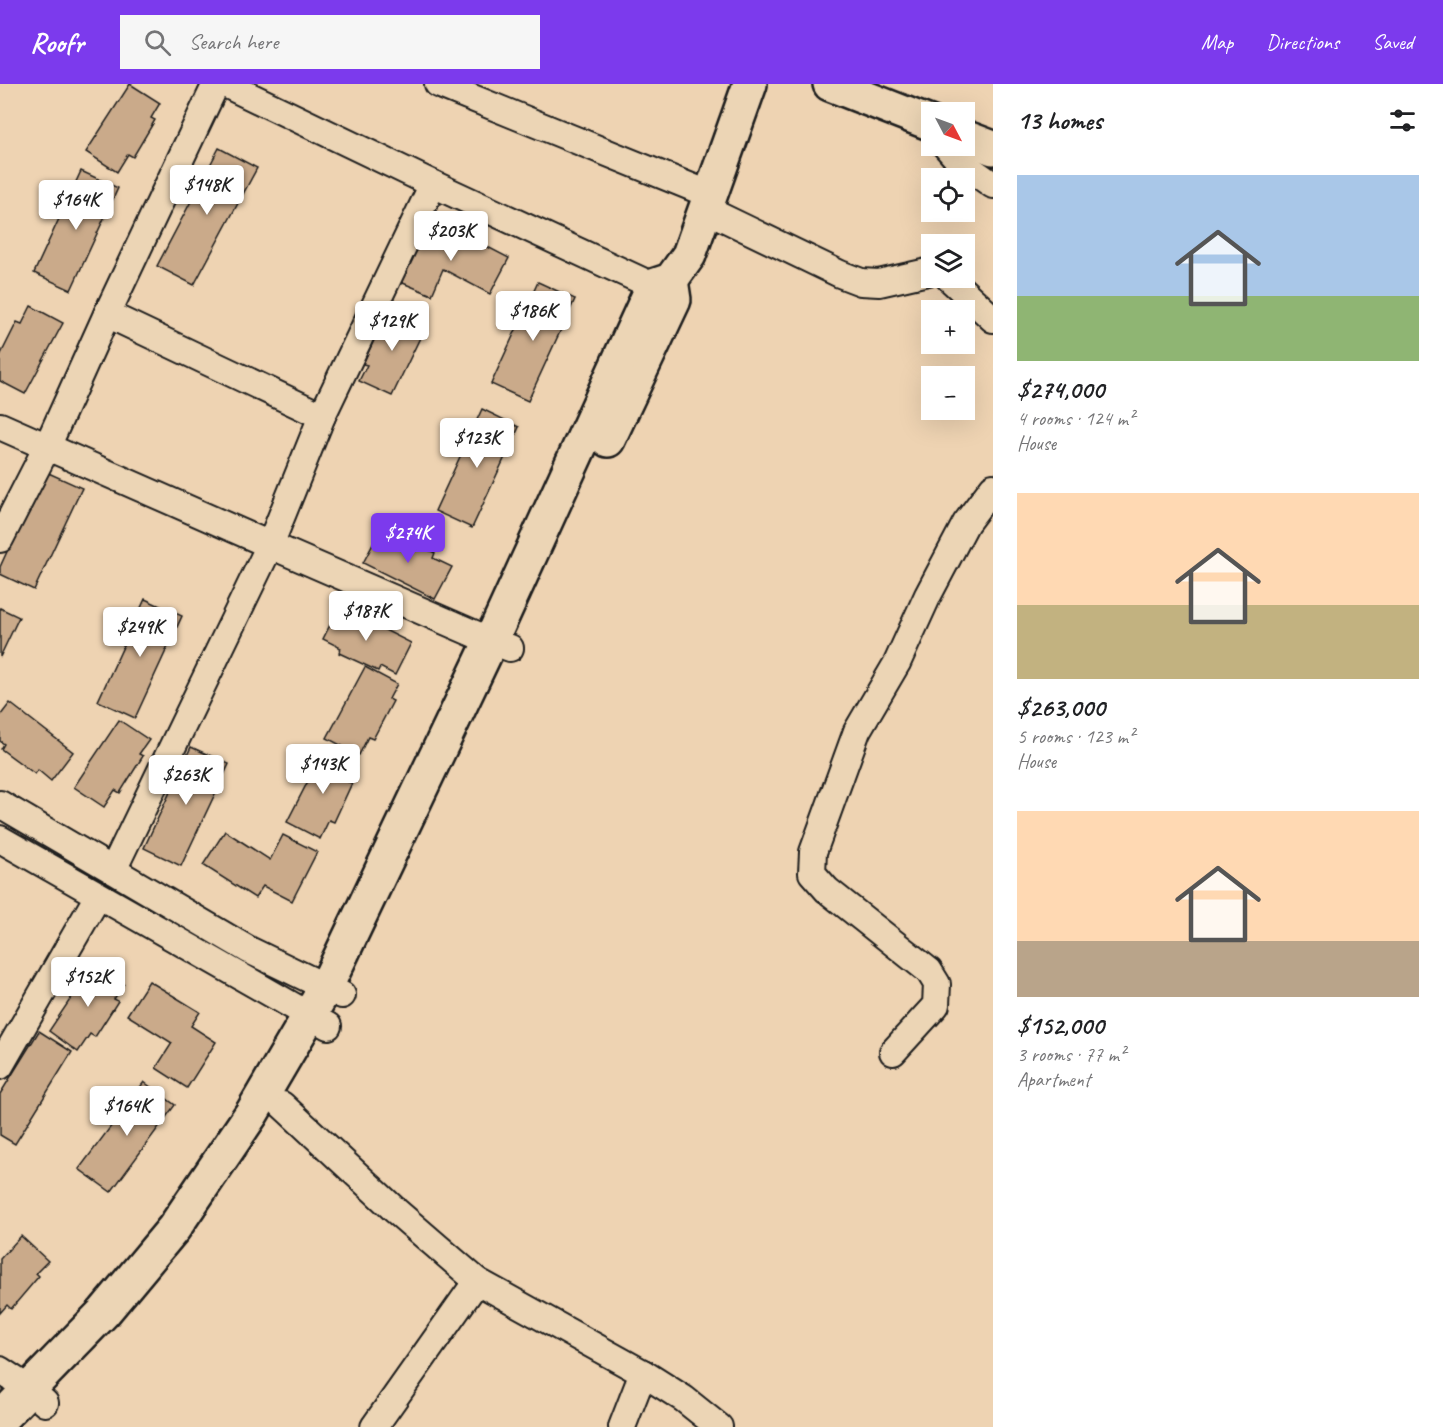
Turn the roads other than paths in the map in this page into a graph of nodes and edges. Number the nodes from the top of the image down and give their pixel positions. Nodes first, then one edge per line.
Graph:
1 (216, 84) edge
2 (225, 84) edge
3 (438, 84) edge
4 (750, 84) edge
5 (830, 84) edge
6 (921, 124) edge
7 (975, 141) edge
8 (993, 148) edge
9 (955, 156) edge
10 (433, 184) junction
11 (993, 185) edge
12 (708, 202) junction
13 (921, 273) edge
14 (960, 288) edge
15 (666, 289) junction
16 (107, 314) junction
17 (993, 319) edge
18 (322, 416) junction
19 (0, 426) edge
20 (47, 447) junction
21 (993, 487) edge
22 (0, 539) edge
23 (270, 545) junction
24 (500, 644) junction
25 (0, 804) edge
26 (0, 840) edge
27 (113, 870) junction
28 (98, 896) junction
29 (327, 1006) junction
30 (893, 1052) dead end
31 (0, 1066) edge
32 (282, 1105) junction
33 (477, 1281) junction
34 (0, 1370) edge
35 (644, 1373) junction
36 (37, 1396) junction
37 (0, 1419) edge
38 (21, 1427) edge
39 (374, 1427) edge
40 (622, 1427) edge
41 (719, 1427) edge

1 - 16 street
2 - 10 street
3 - 12 street
4 - 12 street
5 - 6 street
7 - 8 street
9 - 11 street
10 - 15 street
10 - 18 street
12 - 13 street
12 - 15 street
14 - 17 street
15 - 24 street
16 - 18 street
16 - 20 street
18 - 23 street
19 - 20 street
20 - 22 street
20 - 23 street
21 - 30 street
23 - 24 street
23 - 27 street
24 - 29 street
25 - 27 street
26 - 28 street
27 - 29 street
28 - 29 street
28 - 31 street
29 - 32 street
29 - 36 street
32 - 33 street
32 - 36 street
33 - 35 street
33 - 39 street
34 - 36 street
35 - 40 street
35 - 41 street
36 - 37 street
36 - 38 street

